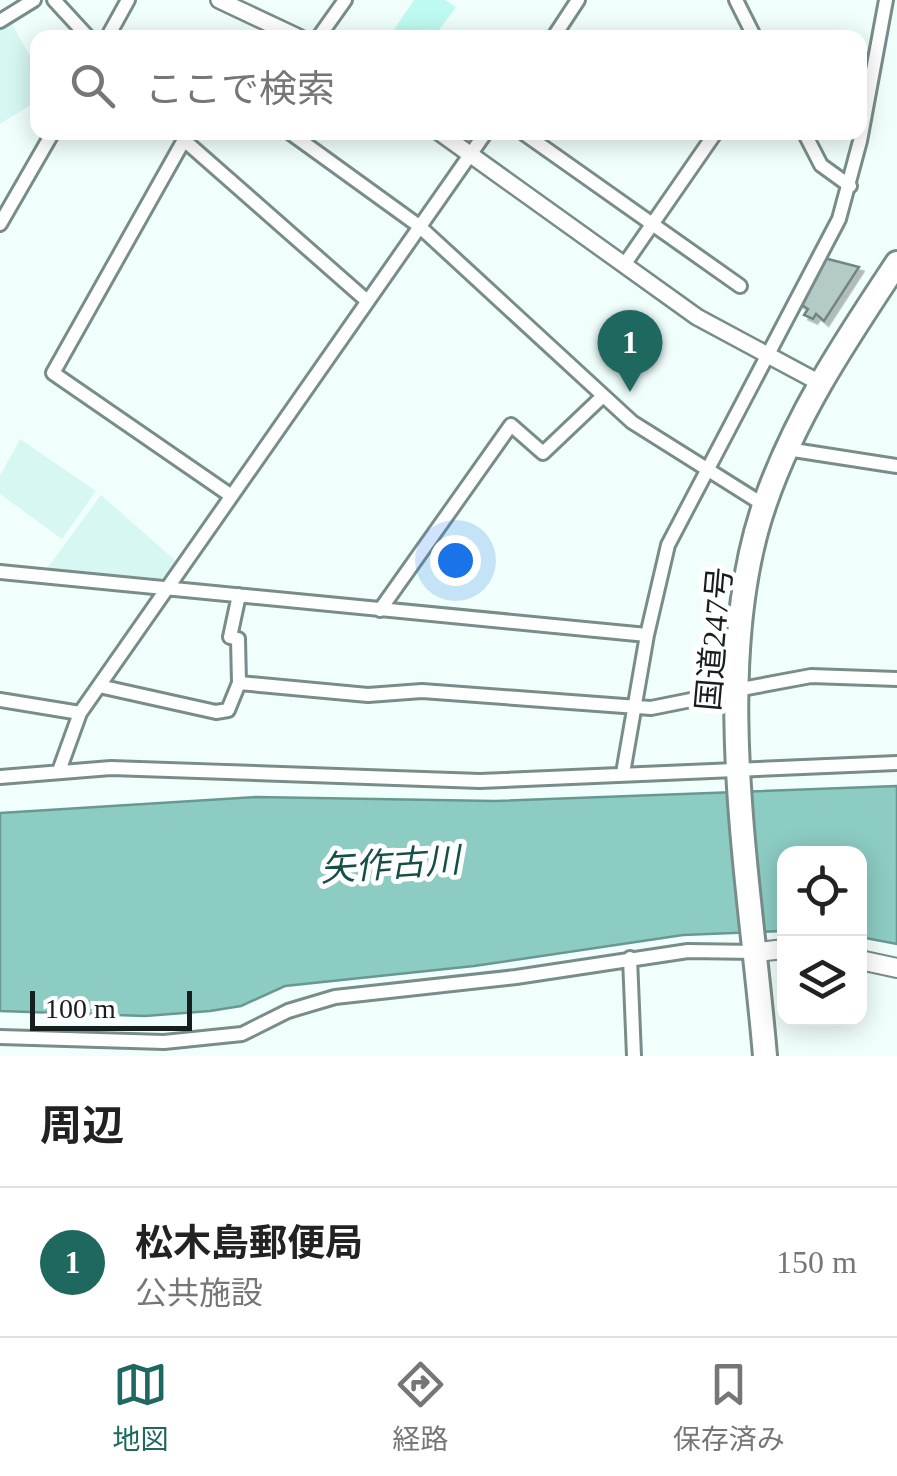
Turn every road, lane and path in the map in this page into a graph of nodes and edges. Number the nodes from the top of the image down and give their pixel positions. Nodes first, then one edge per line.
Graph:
1 (34, 0) edge
2 (54, 0) edge
3 (128, 0) edge
4 (219, 0) edge
5 (344, 0) edge
6 (578, 0) edge
7 (736, 0) edge
8 (886, 0) edge
9 (0, 20) edge
10 (82, 30) edge
11 (111, 30) edge
12 (279, 30) edge
13 (323, 30) edge
14 (557, 30) edge
15 (752, 30) edge
16 (867, 98) edge
17 (48, 140) edge
18 (300, 140) edge
19 (450, 140) edge
20 (480, 140) edge
21 (533, 140) edge
22 (710, 140) edge
23 (808, 140) edge
24 (859, 140) edge
25 (469, 154) junction
26 (850, 186) junction
27 (0, 224) edge
28 (652, 224) junction
29 (419, 226) junction
30 (897, 263) edge
31 (624, 265) junction
32 (740, 286) dead end
33 (366, 300) junction
34 (764, 356) junction
35 (818, 382) junction
36 (603, 396) junction
37 (788, 449) junction
38 (897, 466) edge
39 (704, 470) junction
40 (230, 495) junction
41 (764, 505) junction
42 (0, 572) edge
43 (167, 587) junction
44 (239, 595) junction
45 (380, 610) junction
46 (647, 635) junction
47 (897, 680) edge
48 (239, 683) junction
49 (98, 686) junction
50 (747, 688) dead end
51 (726, 693) dead end
52 (0, 700) edge
53 (633, 707) junction
54 (80, 712) junction
55 (897, 762) edge
56 (739, 769) junction
57 (58, 771) junction
58 (623, 773) junction
59 (0, 777) edge
60 (777, 950) edge
61 (757, 952) junction
62 (630, 958) junction
63 (867, 962) edge
64 (897, 968) edge
65 (0, 1037) edge
66 (634, 1056) edge
67 (765, 1056) edge

1 - 9 street
2 - 10 street
3 - 11 street
4 - 12 street
5 - 13 street
6 - 14 street
7 - 15 street
8 - 16 street
17 - 27 street
18 - 29 street
19 - 25 street
20 - 25 street
21 - 28 street
22 - 28 street
23 - 26 street
24 - 26 street
25 - 29 street
25 - 31 street
26 - 34 street
28 - 31 street
28 - 32 street
29 - 33 street
29 - 36 street
30 - 35 highway, 国道247号
31 - 34 street
33 - 40 street
33 - 40 street
34 - 35 street
34 - 39 street
35 - 37 highway, 国道247号
36 - 39 street
36 - 45 street
37 - 38 street
37 - 41 highway, 国道247号
39 - 41 street
39 - 46 street
40 - 43 street
41 - 56 highway, 国道247号
42 - 43 street
43 - 44 street
43 - 49 street
44 - 45 street
44 - 48 street
45 - 46 street
46 - 53 street
47 - 50 street
48 - 49 street
48 - 53 street
49 - 54 street
51 - 53 street
52 - 54 street
53 - 58 street
54 - 57 street
55 - 56 street
56 - 58 street
56 - 61 highway, 国道247号
57 - 58 street
57 - 59 street
60 - 61 main road
61 - 62 street
61 - 67 highway, 国道247号
62 - 65 street
62 - 66 street
63 - 64 main road

